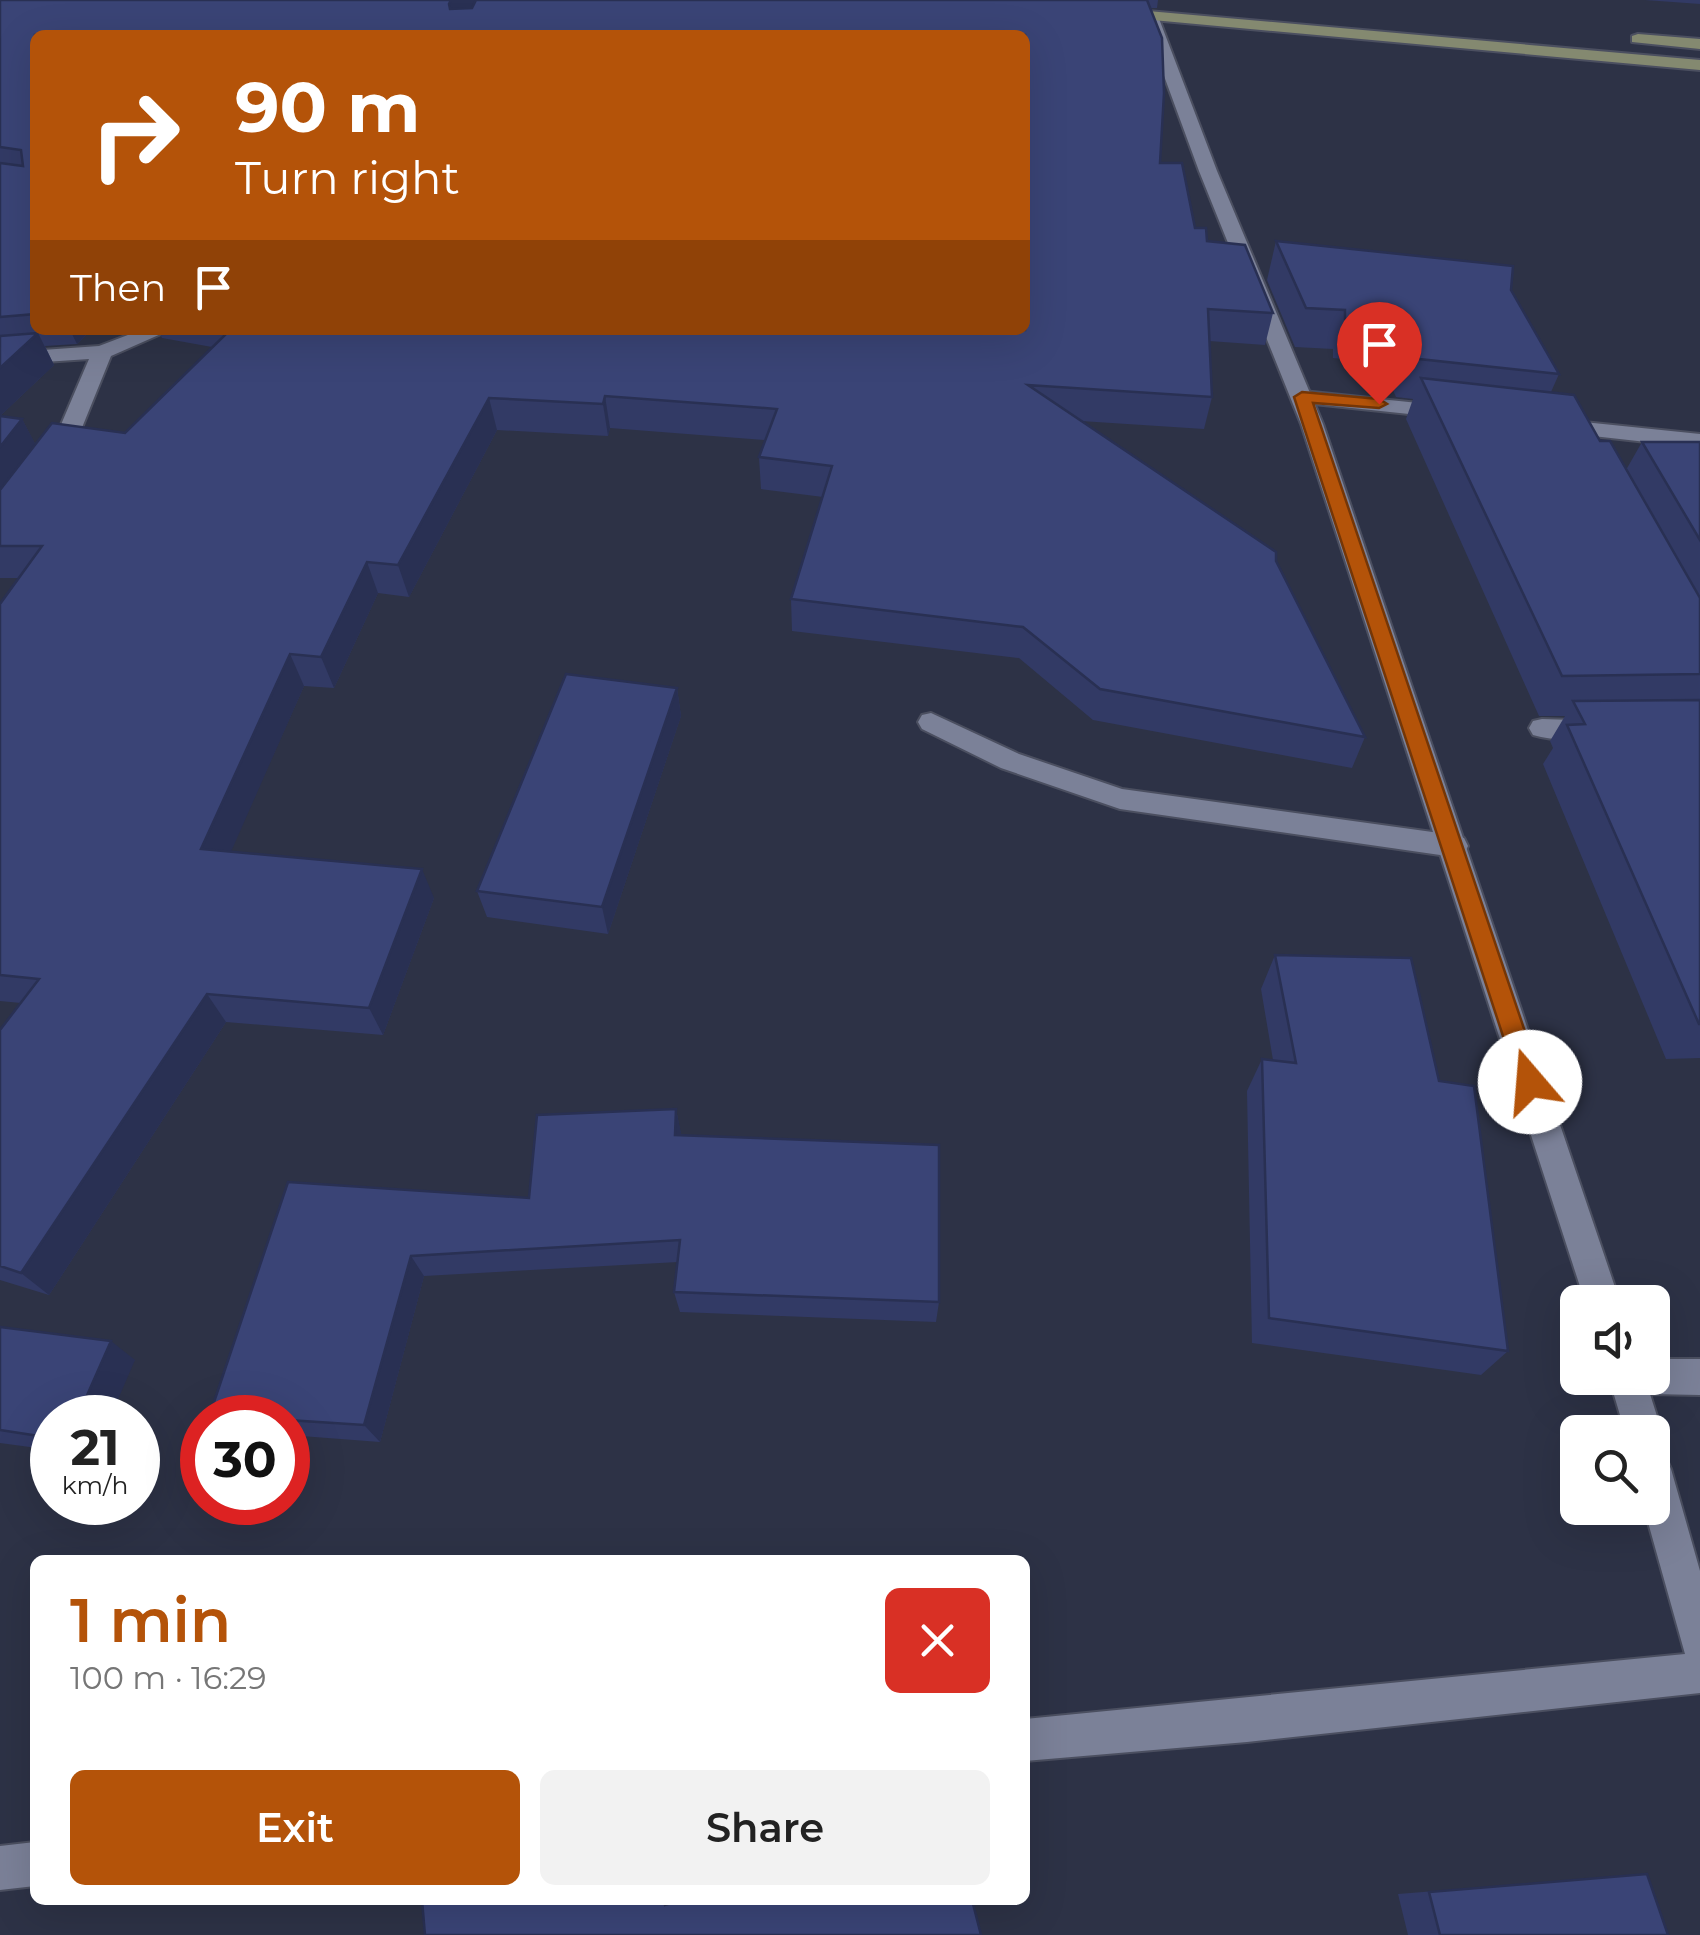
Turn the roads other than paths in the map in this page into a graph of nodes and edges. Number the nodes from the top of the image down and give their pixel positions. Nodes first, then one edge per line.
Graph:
1 (1144, 8) edge
2 (1096, 12) edge
3 (1409, 21) dead end
4 (1622, 38) dead end
5 (1700, 44) edge
6 (1700, 65) edge
7 (147, 335) edge
8 (102, 352) junction
9 (0, 360) edge
10 (1302, 397) junction
11 (1477, 416) edge
12 (1571, 433) edge
13 (1700, 441) edge
14 (34, 480) edge
15 (931, 722) dead end
16 (1542, 728) dead end
17 (1621, 728) edge
18 (1454, 846) junction
19 (1597, 1285) edge
20 (1670, 1377) edge
21 (1700, 1377) edge
22 (1668, 1525) edge
23 (1700, 1641) edge
24 (1700, 1674) edge
25 (1030, 1740) edge
26 (30, 1865) edge
27 (0, 1868) edge

1 - 2 main road
1 - 3 main road
1 - 6 main road
1 - 10 street
4 - 5 main road
7 - 8 street
8 - 9 street
8 - 14 street
10 - 11 street
10 - 18 street
12 - 13 street
15 - 18 street
16 - 17 street
18 - 19 street
20 - 21 street
22 - 23 street
24 - 25 street
26 - 27 street

